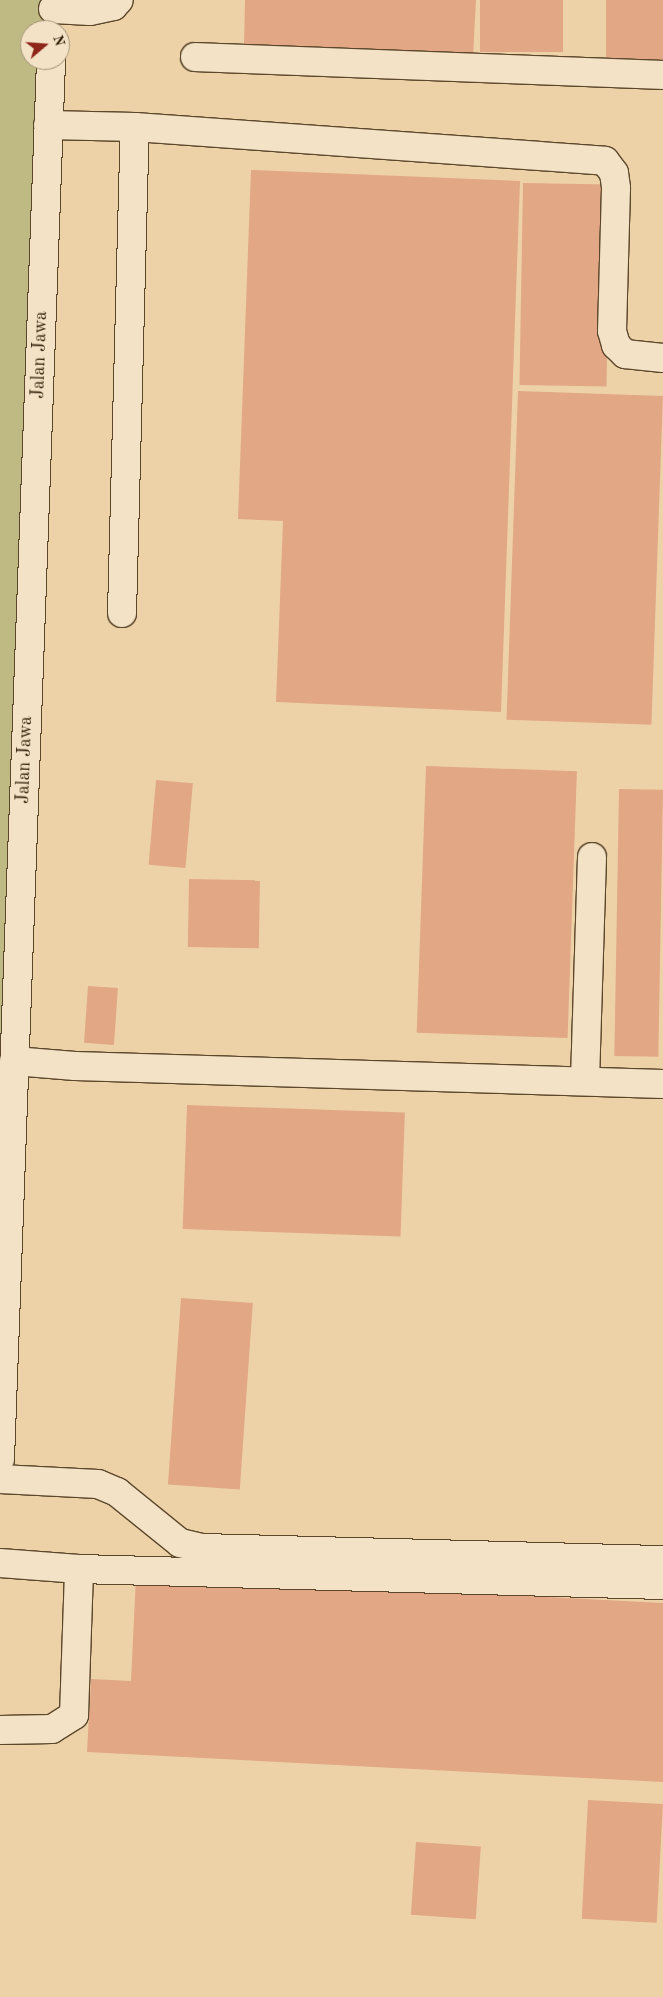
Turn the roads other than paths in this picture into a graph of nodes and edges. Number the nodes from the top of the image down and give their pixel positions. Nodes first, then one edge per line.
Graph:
1 (119, 0) edge
2 (52, 13) edge
3 (196, 57) dead end
4 (51, 70) edge
5 (663, 74) edge
6 (48, 125) junction
7 (135, 127) junction
8 (663, 358) edge
9 (122, 613) dead end
10 (592, 857) dead end
11 (14, 1061) junction
12 (585, 1080) junction
13 (663, 1084) edge
14 (0, 1459) edge
15 (0, 1479) edge
16 (663, 1560) edge
17 (0, 1563) edge
18 (79, 1569) junction
19 (663, 1585) edge
20 (0, 1730) edge

1 - 2 street
3 - 5 street
4 - 6 street, Jalan Jawa
6 - 7 street
6 - 11 street, Jalan Jawa
7 - 8 street
7 - 9 street
10 - 12 street
11 - 12 street
11 - 14 street, Jalan Jawa
12 - 13 street
15 - 16 street
17 - 18 street
18 - 19 street
18 - 20 street

